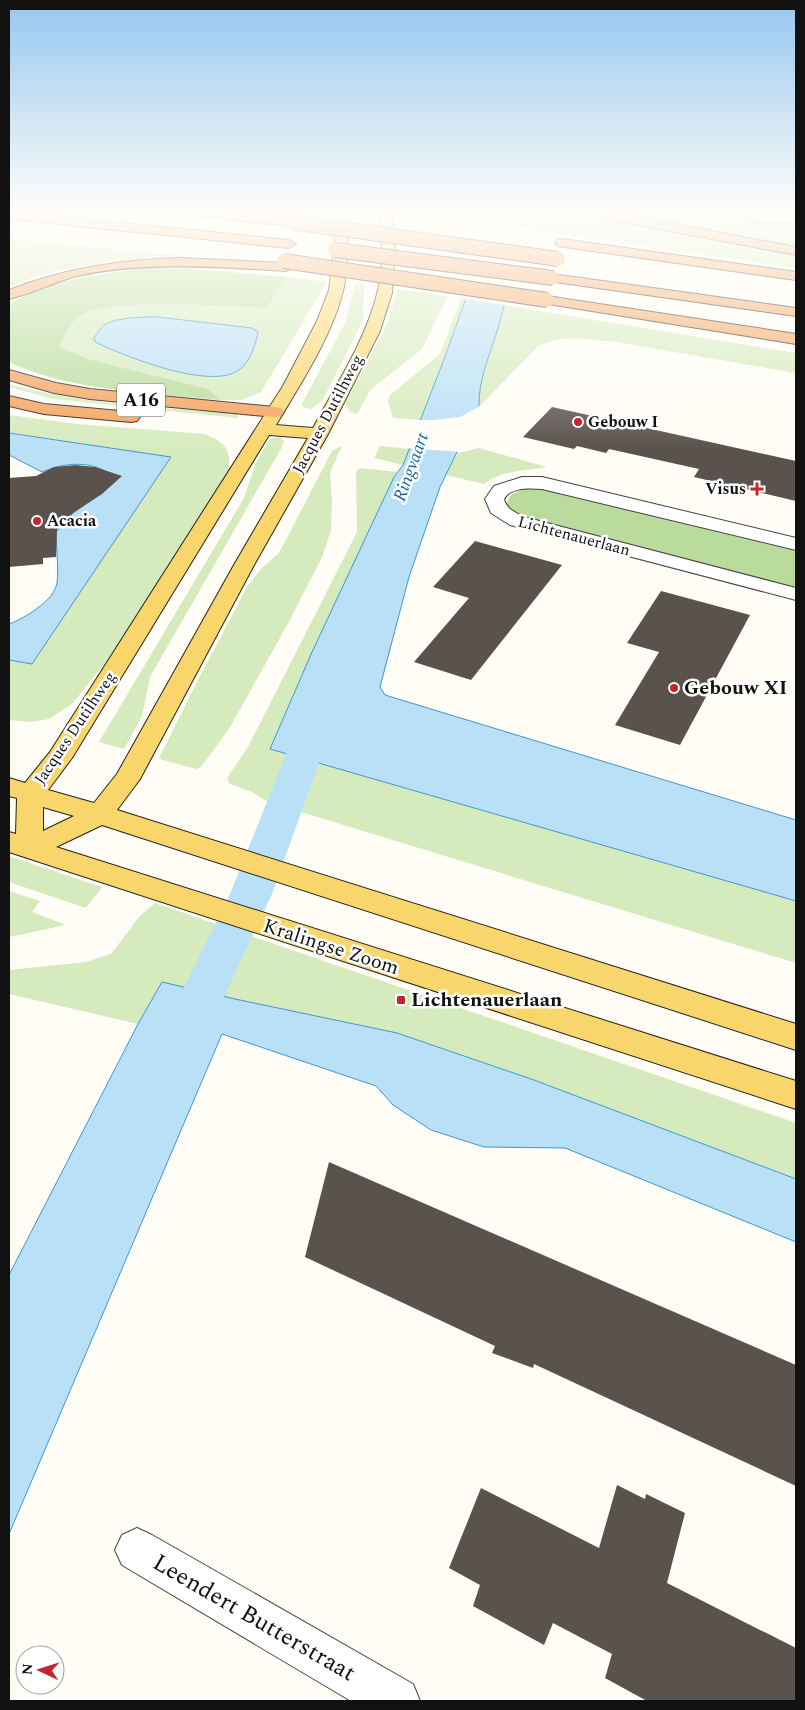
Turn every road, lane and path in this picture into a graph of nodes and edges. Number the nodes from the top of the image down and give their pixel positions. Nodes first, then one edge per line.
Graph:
1 (336, 290) edge
2 (385, 290) edge
3 (480, 290) edge
4 (637, 290) edge
5 (796, 312) edge
6 (796, 339) edge
7 (9, 375) edge
8 (9, 401) edge
9 (275, 412) junction
10 (150, 419) dead end
11 (243, 427) dead end
12 (322, 427) junction
13 (263, 429) junction
14 (796, 544) edge
15 (796, 594) edge
16 (20, 791) edge
17 (99, 815) junction
18 (19, 846) edge
19 (796, 1037) edge
20 (796, 1095) edge
21 (137, 1550) dead end
22 (396, 1701) edge

1 - 9 main road, Jacques Dutilhweg
2 - 12 main road, Jacques Dutilhweg
3 - 6 highway, bridge
4 - 5 highway, bridge
7 - 9 highway, A16
8 - 10 highway, A16
9 - 12 main road
9 - 13 main road, Jacques Dutilhweg
11 - 13 highway
12 - 13 main road
12 - 17 main road, Jacques Dutilhweg
13 - 16 main road, Jacques Dutilhweg
14 - 15 street, Lichtenauerlaan
16 - 17 main road
16 - 18 main road, Jacques Dutilhweg
17 - 18 main road, Jacques Dutilhweg
17 - 19 main road
18 - 20 main road, Kralingse Zoom
21 - 22 street, Leendert Butterstraat

